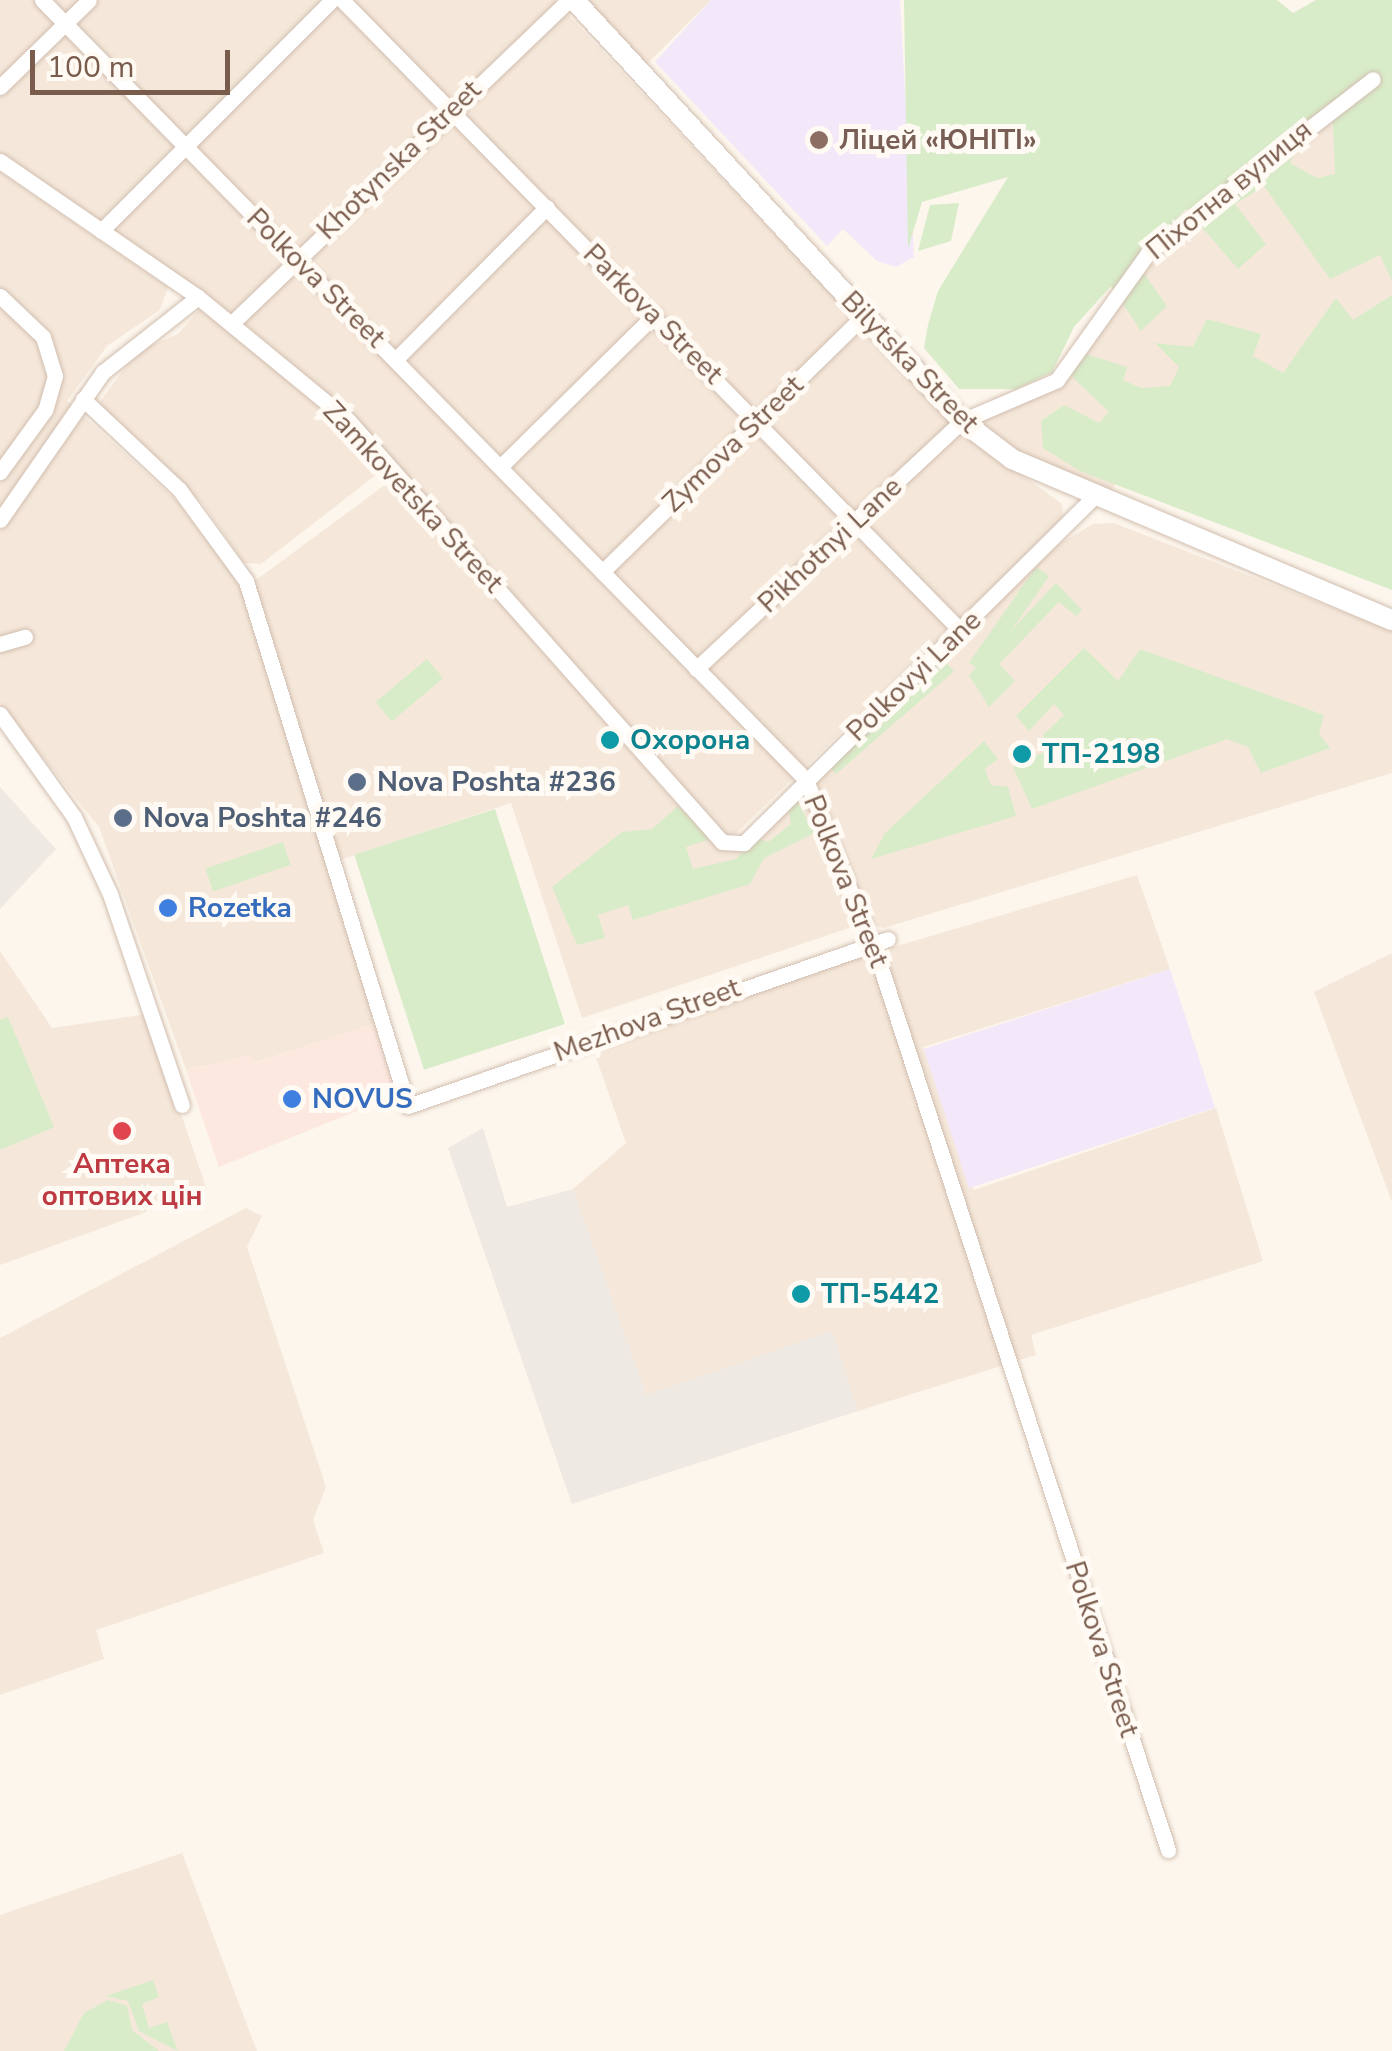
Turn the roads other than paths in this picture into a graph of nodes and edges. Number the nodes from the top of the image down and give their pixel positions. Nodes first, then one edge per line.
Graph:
1 (42, 0) edge
2 (89, 0) edge
3 (332, 0) edge
4 (342, 0) edge
5 (572, 0) edge
6 (66, 24) junction
7 (1373, 79) dead end
8 (0, 87) edge
9 (450, 109) junction
10 (186, 145) junction
11 (0, 161) edge
12 (547, 207) junction
13 (101, 231) junction
14 (296, 260) junction
15 (0, 296) edge
16 (198, 297) junction
17 (654, 314) junction
18 (863, 316) junction
19 (232, 322) junction
20 (396, 359) junction
21 (83, 399) junction
22 (758, 421) junction
23 (962, 421) junction
24 (501, 466) junction
25 (2, 471) edge
26 (24, 486) junction
27 (1091, 500) junction
28 (0, 520) edge
29 (854, 524) junction
30 (602, 572) junction
31 (1392, 620) edge
32 (962, 631) junction
33 (25, 638) dead end
34 (0, 644) edge
35 (696, 669) junction
36 (0, 714) edge
37 (806, 780) junction
38 (733, 844) joint
39 (888, 939) dead end
40 (870, 942) junction
41 (182, 1105) dead end
42 (1168, 1850) dead end

1 - 6 street, Polkova Street
2 - 6 street
3 - 10 street
4 - 9 street, Parkova Street
5 - 9 street, Khotynska Street
5 - 18 main road, Bilytska Street
6 - 8 street
6 - 10 street, Polkova Street
7 - 23 street, Піхотна вулиця
9 - 12 street, Parkova Street
9 - 14 street, Khotynska Street
10 - 13 street
10 - 14 street, Polkova Street
11 - 13 street, Zamkovetska Street
12 - 17 street, Parkova Street
12 - 20 street
13 - 16 street, Zamkovetska Street
14 - 19 street, Khotynska Street
14 - 20 street, Polkova Street
15 - 25 street
16 - 19 street, Zamkovetska Street
16 - 21 street
17 - 22 street, Parkova Street
17 - 24 street
18 - 22 street, Zymova Street
18 - 23 main road, Bilytska Street
19 - 38 street, Zamkovetska Street
20 - 24 street, Polkova Street
21 - 26 street
21 - 40 street, Mezhova Street
22 - 29 street, Parkova Street
22 - 30 street, Zymova Street
23 - 27 main road, Bilytska Street
23 - 29 street, Pikhotnyi Lane
24 - 30 street, Polkova Street
25 - 26 street
26 - 28 street
27 - 31 main road, Bilytska Street
27 - 32 street, Polkovyi Lane
29 - 32 street, Parkova Street
29 - 35 street, Pikhotnyi Lane
30 - 35 street, Polkova Street
32 - 37 street, Polkovyi Lane
33 - 34 street
35 - 37 street, Polkova Street
36 - 41 street
37 - 38 street, Polkovyi Lane
37 - 40 street, Polkova Street
39 - 40 street, Mezhova Street
40 - 42 street, Polkova Street

